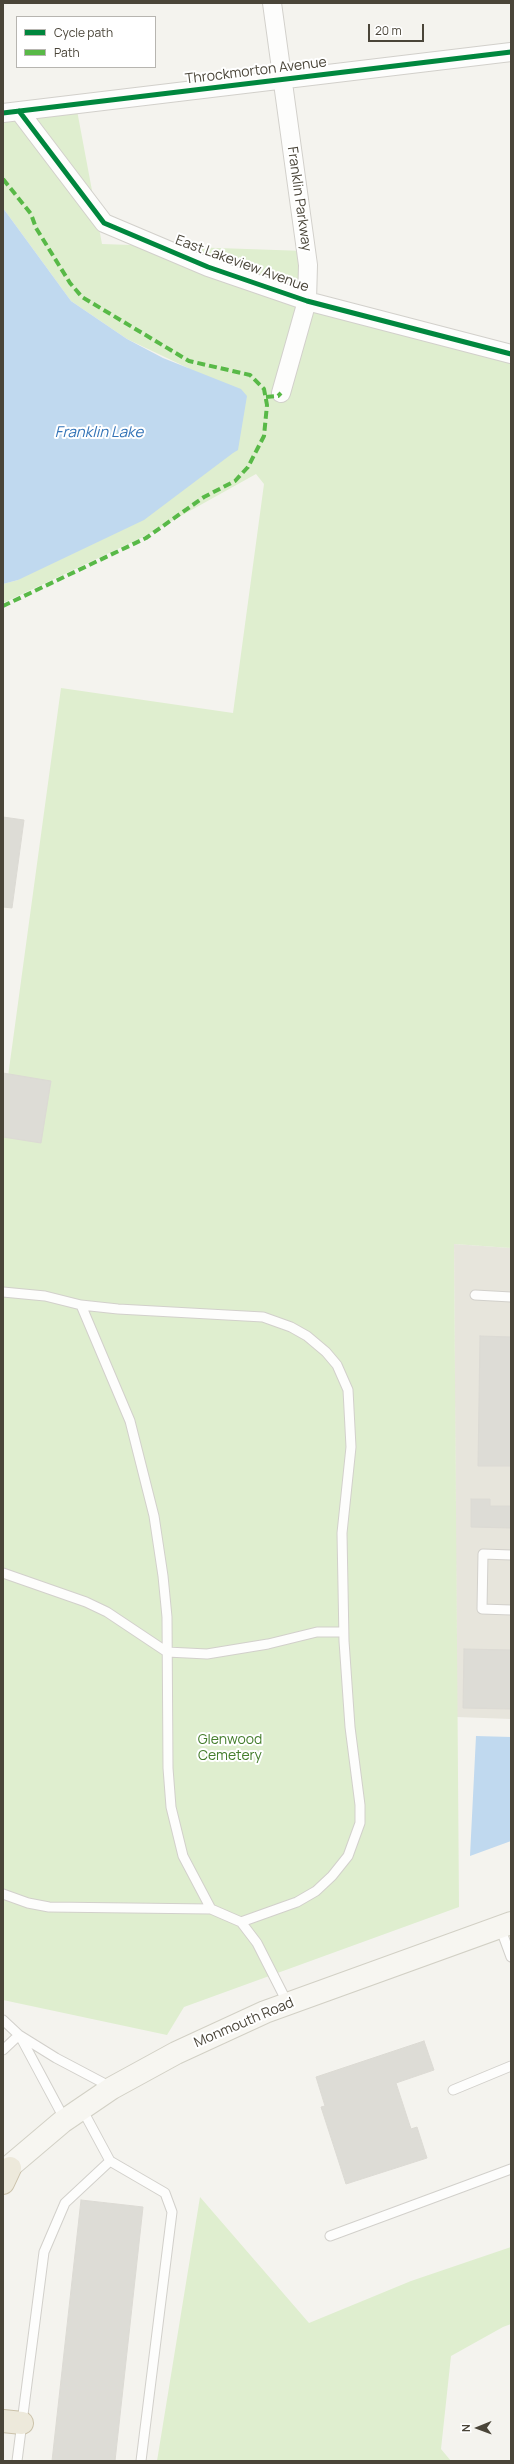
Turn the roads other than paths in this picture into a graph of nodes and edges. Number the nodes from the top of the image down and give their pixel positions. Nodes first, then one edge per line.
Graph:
1 (272, 3) edge
2 (511, 52) edge
3 (282, 80) junction
4 (11, 112) edge
5 (306, 301) junction
6 (511, 354) edge
7 (281, 393) dead end
8 (3, 1292) edge
9 (475, 1295) dead end
10 (511, 1298) edge
11 (81, 1305) junction
12 (511, 1555) edge
13 (3, 1573) edge
14 (511, 1610) edge
15 (344, 1632) junction
16 (167, 1652) junction
17 (3, 1894) edge
18 (212, 1908) junction
19 (241, 1922) junction
20 (505, 1925) edge
21 (511, 1956) edge
22 (288, 2004) junction
23 (3, 2020) edge
24 (19, 2035) junction
25 (3, 2050) edge
26 (511, 2066) edge
27 (112, 2088) junction
28 (453, 2090) dead end
29 (74, 2114) junction
30 (110, 2160) junction
31 (511, 2169) edge
32 (5, 2174) edge
33 (330, 2236) dead end
34 (12, 2422) edge
35 (17, 2461) edge
36 (141, 2461) edge

1 - 3 street, Franklin Parkway
2 - 3 street, Throckmorton Avenue
3 - 4 street, Throckmorton Avenue
3 - 5 street, Franklin Parkway
4 - 5 street, East Lakeview Avenue
5 - 6 street, East Lakeview Avenue
5 - 7 street, Franklin Parkway
8 - 11 lane
9 - 10 lane
11 - 15 lane
11 - 16 lane
12 - 14 lane
13 - 16 lane
15 - 16 lane
15 - 19 lane
16 - 18 lane
17 - 18 lane
18 - 19 lane
19 - 22 lane
20 - 21 lane
20 - 22 main road, Monmouth Road
22 - 27 main road, Monmouth Road
23 - 24 lane
24 - 25 lane
24 - 27 lane
24 - 29 lane
26 - 28 lane
27 - 29 main road, Monmouth Road
29 - 30 lane
29 - 32 main road, Monmouth Road
30 - 34 lane
30 - 36 lane
31 - 33 lane
34 - 35 lane

